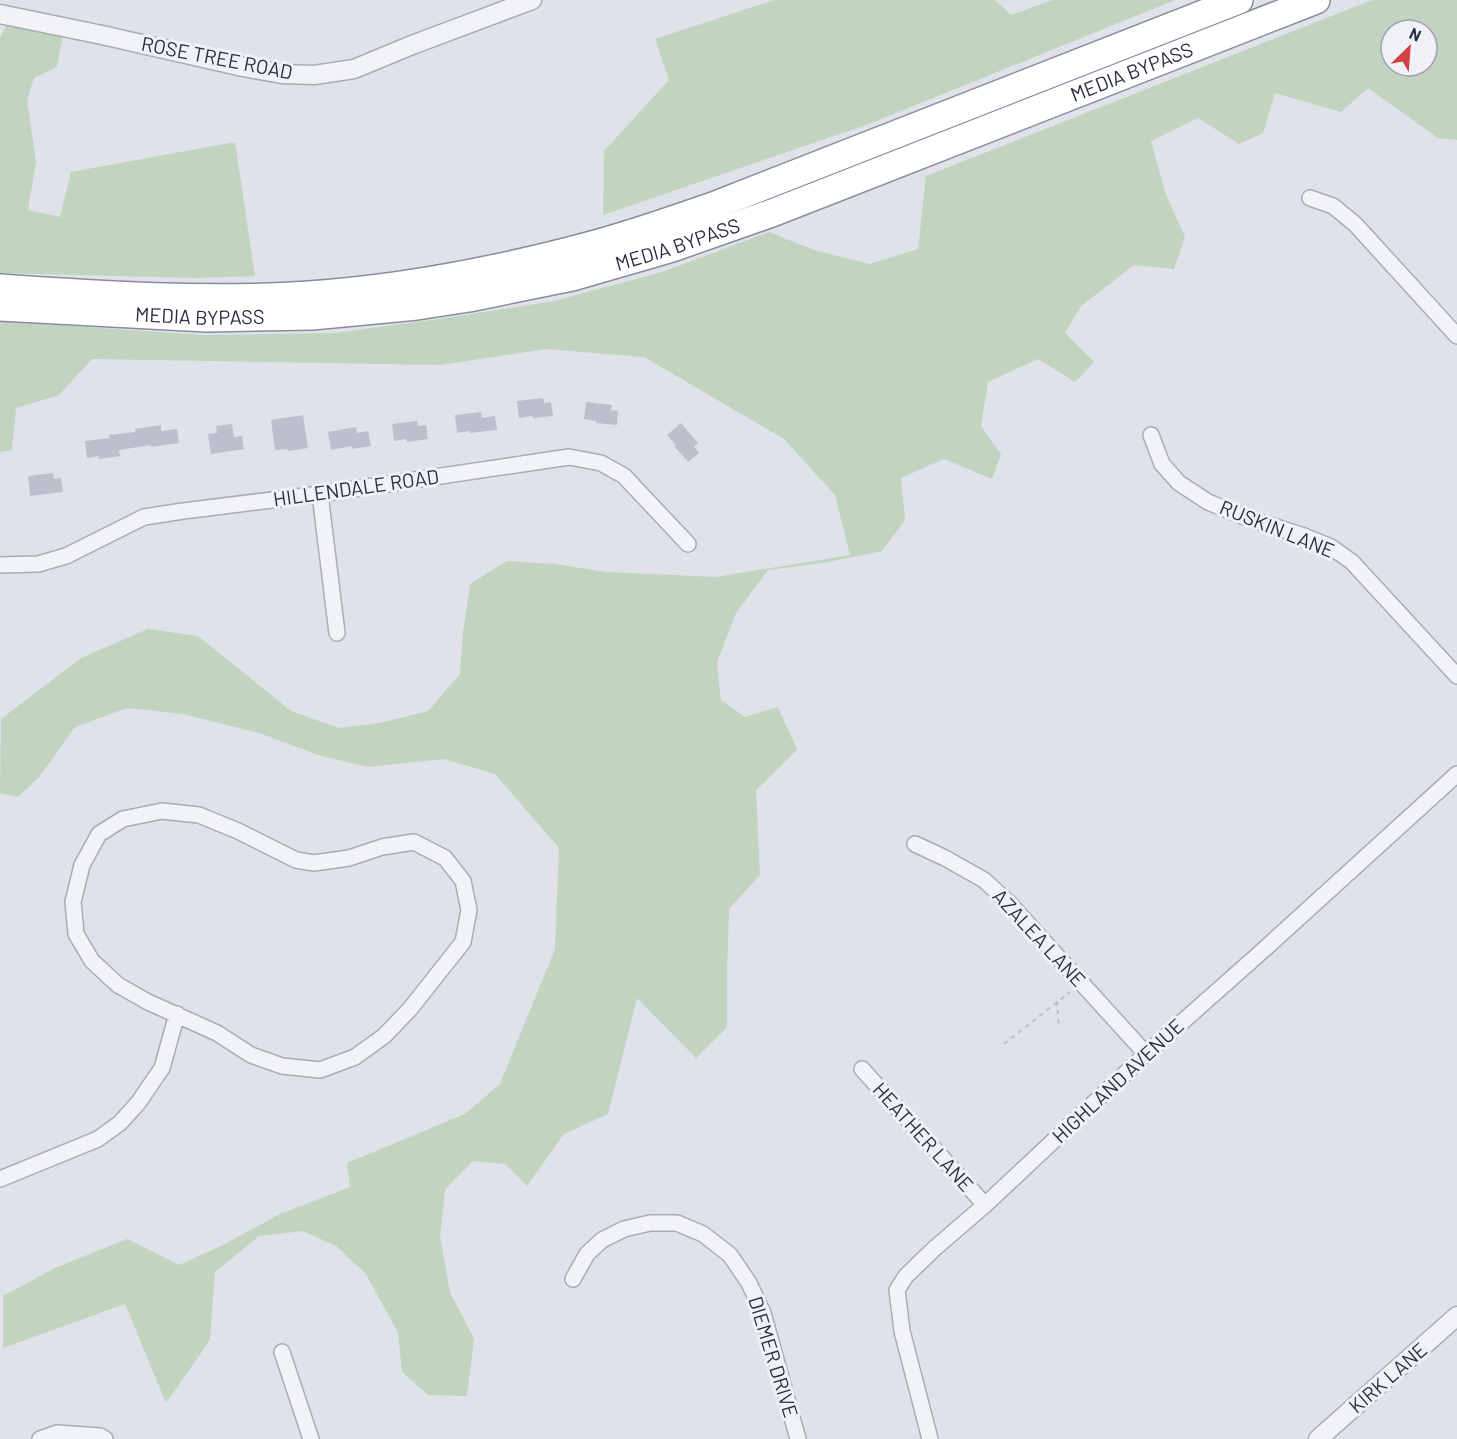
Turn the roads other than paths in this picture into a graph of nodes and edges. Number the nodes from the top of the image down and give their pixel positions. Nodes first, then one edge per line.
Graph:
1 (6, 0) edge
2 (532, 0) edge
3 (1239, 0) edge
4 (1316, 0) edge
5 (0, 14) edge
6 (1310, 198) dead end
7 (0, 288) edge
8 (0, 307) edge
9 (1457, 336) edge
10 (1151, 435) dead end
11 (320, 494) junction
12 (688, 544) dead end
13 (0, 565) edge
14 (337, 633) dead end
15 (1457, 676) edge
16 (1457, 774) edge
17 (915, 844) dead end
18 (177, 1014) junction
19 (1146, 1054) junction
20 (862, 1069) dead end
21 (0, 1179) edge
22 (985, 1205) junction
23 (573, 1279) dead end
24 (1457, 1316) edge
25 (282, 1352) dead end
26 (40, 1439) edge
27 (105, 1439) edge
28 (311, 1439) edge
29 (798, 1439) edge
30 (930, 1439) edge
31 (1318, 1439) edge

1 - 5 street
2 - 5 street, ROSE TREE ROAD
3 - 7 highway, MEDIA BYPASS
4 - 8 highway, MEDIA BYPASS
6 - 9 street
10 - 15 street, RUSKIN LANE
11 - 12 street, HILLENDALE ROAD
11 - 13 street, HILLENDALE ROAD
11 - 14 street
16 - 19 street, HIGHLAND AVENUE
17 - 19 street, AZALEA LANE
18 - 18 street
18 - 21 street
19 - 22 street, HIGHLAND AVENUE
20 - 22 street, HEATHER LANE
22 - 30 street, HIGHLAND AVENUE
23 - 29 street, DIEMER DRIVE
24 - 31 street, KIRK LANE
25 - 28 street
26 - 27 street

